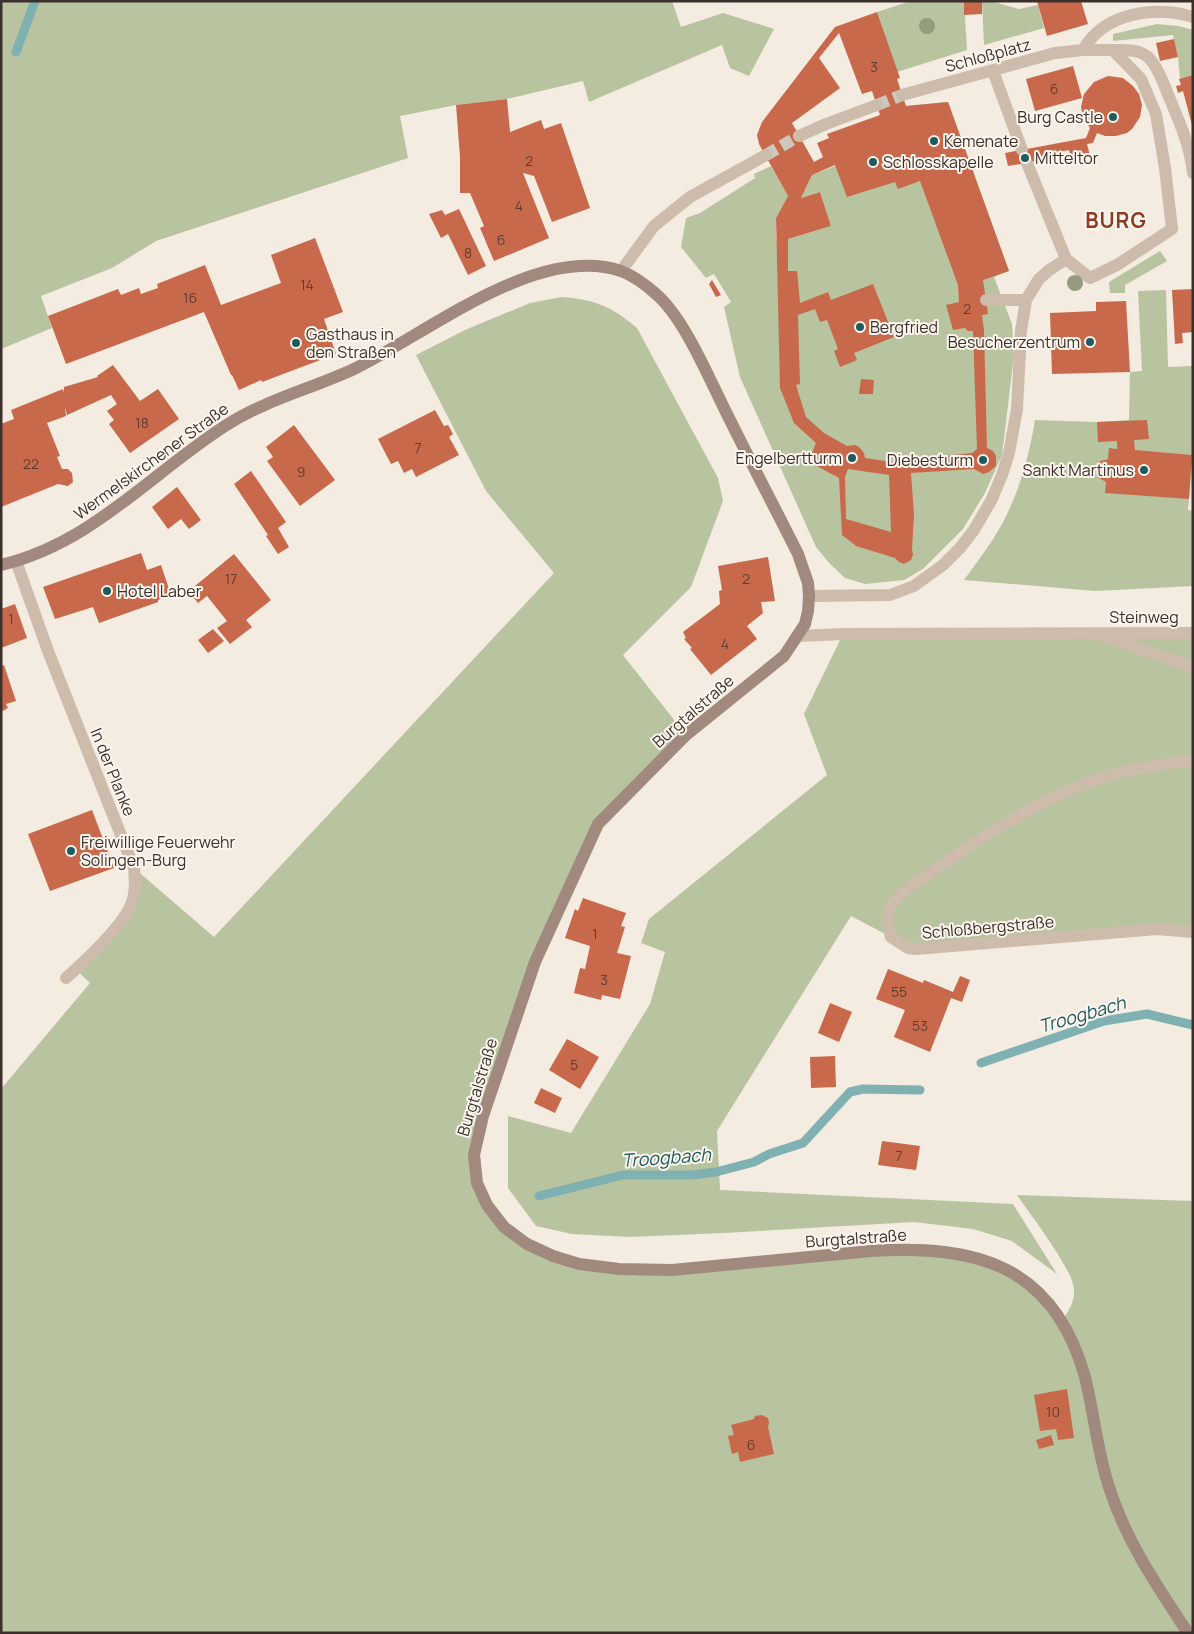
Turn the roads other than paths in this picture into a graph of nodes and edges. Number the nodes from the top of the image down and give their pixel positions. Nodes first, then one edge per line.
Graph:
1 (1193, 17) edge
2 (1082, 50) junction
3 (1113, 50) junction
4 (993, 71) junction
5 (902, 95) tunnel mouth
6 (877, 105) tunnel mouth
7 (799, 136) tunnel mouth
8 (1022, 150) dead end
9 (766, 155) tunnel mouth
10 (1027, 163) dead end
11 (1193, 173) edge
12 (1066, 260) junction
13 (622, 272) junction
14 (986, 300) dead end
15 (1026, 300) junction
16 (16, 561) junction
17 (1, 565) edge
18 (809, 596) junction
19 (1095, 633) junction
20 (1193, 633) edge
21 (798, 636) junction
22 (1193, 667) edge
23 (1193, 760) edge
24 (1193, 932) edge
25 (66, 978) dead end
26 (1188, 1633) edge

1 - 2 street
2 - 3 street, Schloßplatz
2 - 4 street, Schloßplatz
3 - 11 street, Schloßplatz
3 - 12 street
4 - 5 street, Schloßplatz
4 - 8 street
6 - 7 street
9 - 13 street
10 - 12 street
12 - 15 street
13 - 16 main road, Wermelskirchener Straße
13 - 18 main road, Burgtalstraße
14 - 15 street
15 - 18 street
16 - 17 main road, Wermelskirchener Straße
16 - 25 street, In der Planke
18 - 21 main road, Burgtalstraße
19 - 20 street, Steinweg
19 - 21 street
19 - 22 street
21 - 26 main road, Burgtalstraße
23 - 24 street, Schloßbergstraße

